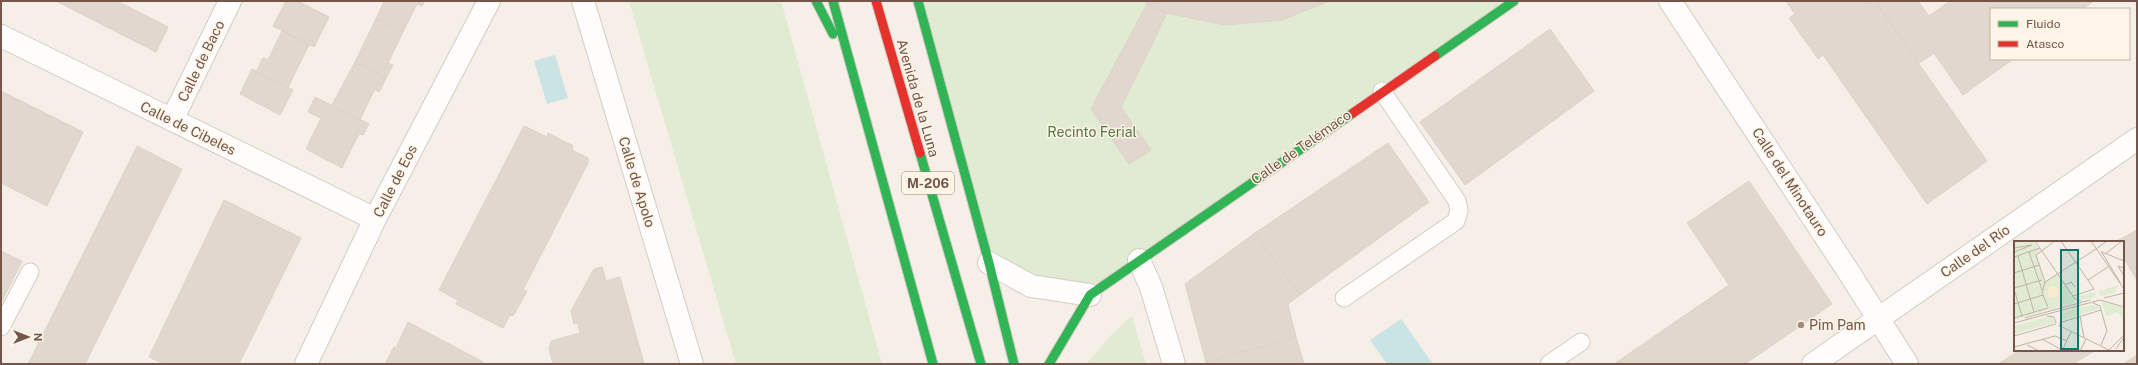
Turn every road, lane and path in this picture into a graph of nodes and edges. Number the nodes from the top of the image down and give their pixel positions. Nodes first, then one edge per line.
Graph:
1 (230, 1) edge
2 (489, 1) edge
3 (583, 1) edge
4 (816, 1) edge
5 (833, 1) edge
6 (876, 1) edge
7 (918, 1) edge
8 (1514, 1) edge
9 (1670, 1) edge
10 (1, 36) edge
11 (854, 74) junction
12 (1382, 91) junction
13 (172, 120) junction
14 (2137, 139) edge
15 (375, 219) junction
16 (1139, 260) junction
17 (989, 262) junction
18 (30, 272) dead end
19 (1090, 295) junction
20 (1344, 298) dead end
21 (1879, 318) junction
22 (1, 327) edge
23 (1581, 342) dead end
24 (306, 364) edge
25 (692, 364) edge
26 (933, 364) edge
27 (981, 364) edge
28 (1014, 364) edge
29 (1049, 364) edge
30 (1174, 364) edge
31 (1549, 364) edge
32 (1813, 364) edge
33 (1907, 364) edge

1 - 13 street, Calle de Baco
2 - 15 street, Calle de Eos
3 - 25 street, Calle de Apolo
4 - 11 main road
5 - 11 main road, M-206
6 - 27 main road, Avenida de la Luna / M-206
7 - 17 main road
8 - 12 main road, Calle de Telémaco
9 - 21 street, Calle del Minotauro
10 - 13 street, Calle de Cibeles
11 - 26 main road, M-206
12 - 16 main road, Calle de Telémaco
12 - 20 lane
13 - 15 street, Calle de Cibeles
14 - 21 street, Calle del Río
15 - 24 street, Calle de Eos
16 - 19 main road, Calle de Telémaco
16 - 30 street
17 - 19 street
17 - 28 main road
18 - 22 lane
19 - 29 main road, Calle de Telémaco
21 - 32 street, Calle del Río
21 - 33 street, Calle del Minotauro
23 - 31 lane

